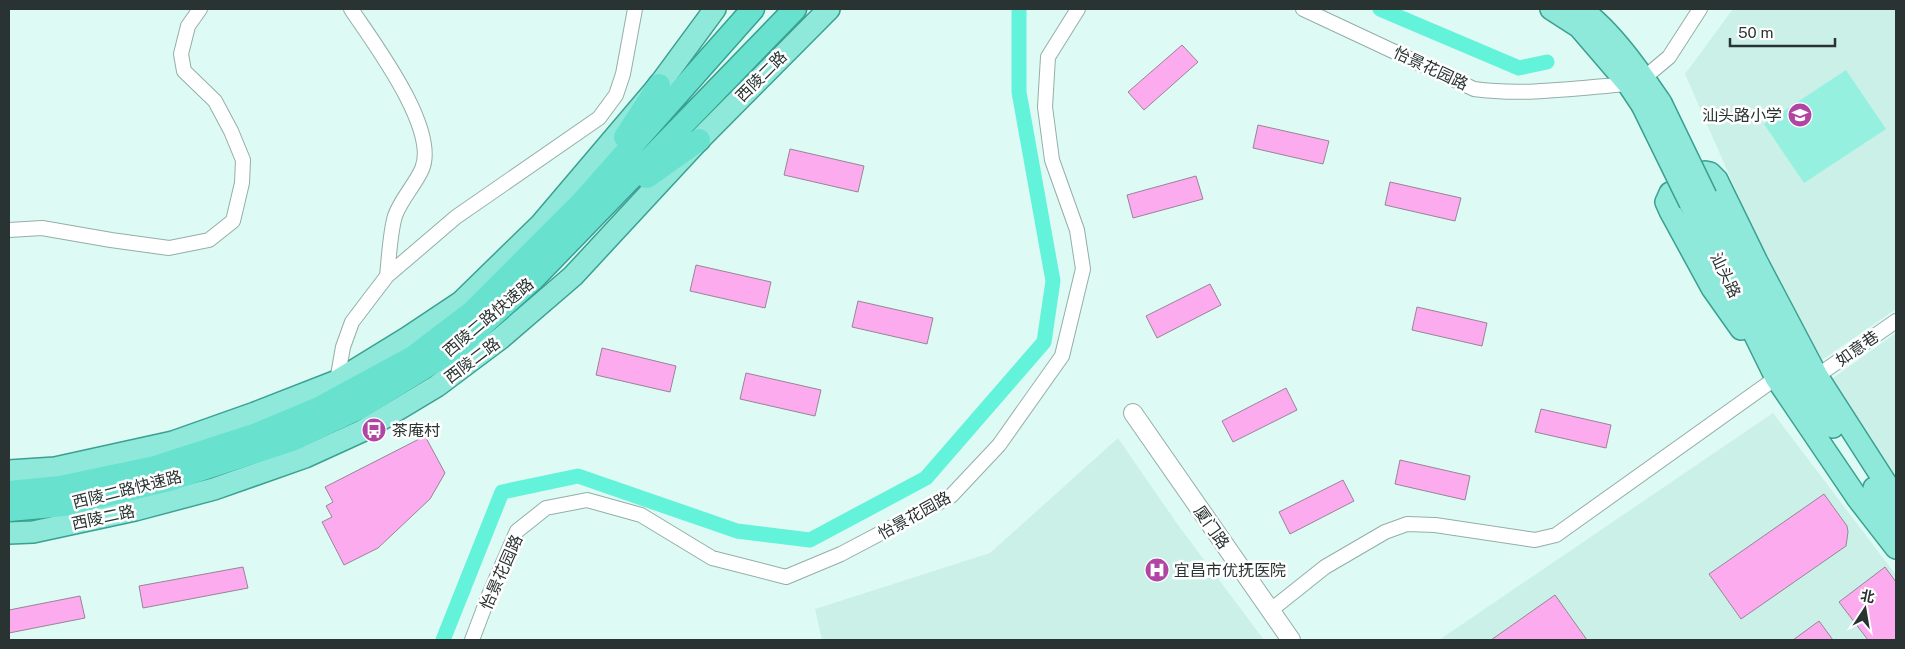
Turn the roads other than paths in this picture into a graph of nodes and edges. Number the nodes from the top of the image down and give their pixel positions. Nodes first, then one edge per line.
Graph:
1 (200, 9) edge
2 (351, 9) edge
3 (635, 9) edge
4 (715, 9) edge
5 (753, 9) edge
6 (795, 9) edge
7 (828, 9) edge
8 (1078, 9) edge
9 (1302, 9) edge
10 (1551, 9) edge
11 (1581, 9) edge
12 (1700, 9) edge
13 (1636, 81) junction
14 (659, 85) junction
15 (698, 140) junction
16 (1705, 172) dead end
17 (1670, 193) dead end
18 (1698, 199) junction
19 (589, 208) junction
20 (9, 230) edge
21 (387, 276) junction
22 (1896, 320) edge
23 (414, 357) junction
24 (1817, 376) junction
25 (1776, 378) junction
26 (337, 381) junction
27 (1133, 413) dead end
28 (9, 470) edge
29 (9, 492) edge
30 (1896, 499) edge
31 (9, 510) edge
32 (1896, 521) edge
33 (9, 533) edge
34 (1896, 548) edge
35 (1270, 610) junction
36 (472, 640) edge
37 (1291, 640) edge

1 - 20 street
2 - 21 street
3 - 21 street
4 - 14 main road
5 - 19 highway, 西陵二路快速路
6 - 19 highway, 西陵二路快速路
7 - 15 main road, 西陵二路
8 - 36 street, 怡景花园路
9 - 13 street, 怡景花园路
10 - 13 main road, 汕头路
11 - 13 main road, 汕头路
12 - 13 street
13 - 18 main road, 汕头路, bridge
14 - 19 highway
14 - 26 main road
15 - 19 highway
15 - 33 main road, 西陵二路
16 - 24 main road
17 - 25 main road
18 - 25 main road, 汕头路
18 - 32 main road, 汕头路
19 - 23 highway, 西陵二路快速路
19 - 31 highway, 西陵二路快速路
21 - 26 street
22 - 24 street, 如意巷
23 - 26 highway
23 - 29 highway, 西陵二路快速路
24 - 30 main road
25 - 34 main road, 汕头路
25 - 35 street
26 - 28 main road
27 - 35 street, 厦门路
35 - 37 street, 厦门路

